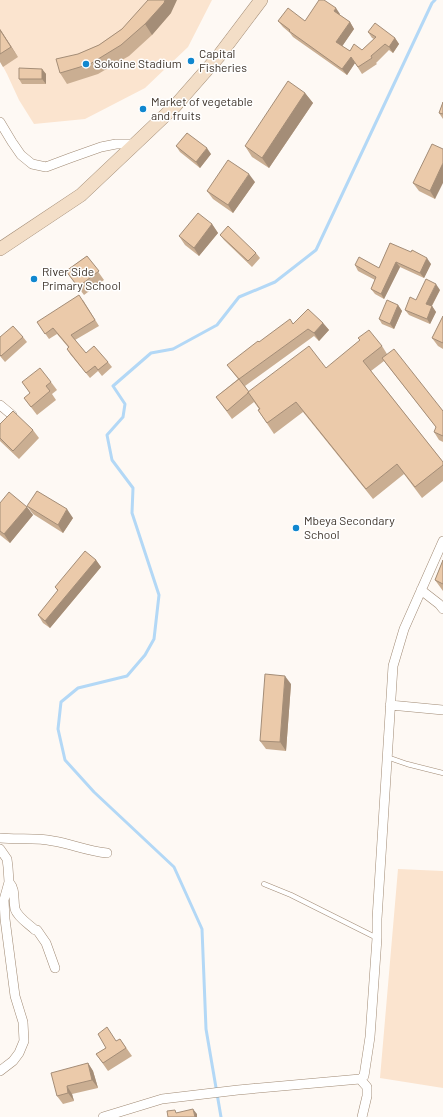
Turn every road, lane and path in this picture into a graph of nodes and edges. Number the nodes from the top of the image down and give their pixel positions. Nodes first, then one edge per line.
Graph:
1 (261, 0) edge
2 (0, 122) edge
3 (135, 144) junction
4 (0, 249) edge
5 (0, 405) edge
6 (12, 415) edge
7 (443, 541) edge
8 (421, 590) junction
9 (443, 609) edge
10 (390, 705) junction
11 (443, 710) edge
12 (387, 757) junction
13 (443, 773) edge
14 (0, 838) edge
15 (0, 849) edge
16 (107, 853) dead end
17 (8, 882) junction
18 (264, 884) dead end
19 (377, 938) junction
20 (55, 968) dead end
21 (0, 1071) edge
22 (360, 1079) junction
23 (117, 1115) edge
24 (103, 1117) edge
25 (362, 1117) edge

1 - 3 street
2 - 3 street
3 - 4 street
5 - 6 street
7 - 8 street
8 - 9 street
8 - 10 street
10 - 11 street
10 - 12 street
12 - 13 lane
12 - 19 street
14 - 16 street
15 - 17 street
17 - 20 street
17 - 21 street
18 - 19 lane
19 - 22 street
22 - 23 street
22 - 25 street
23 - 24 street

